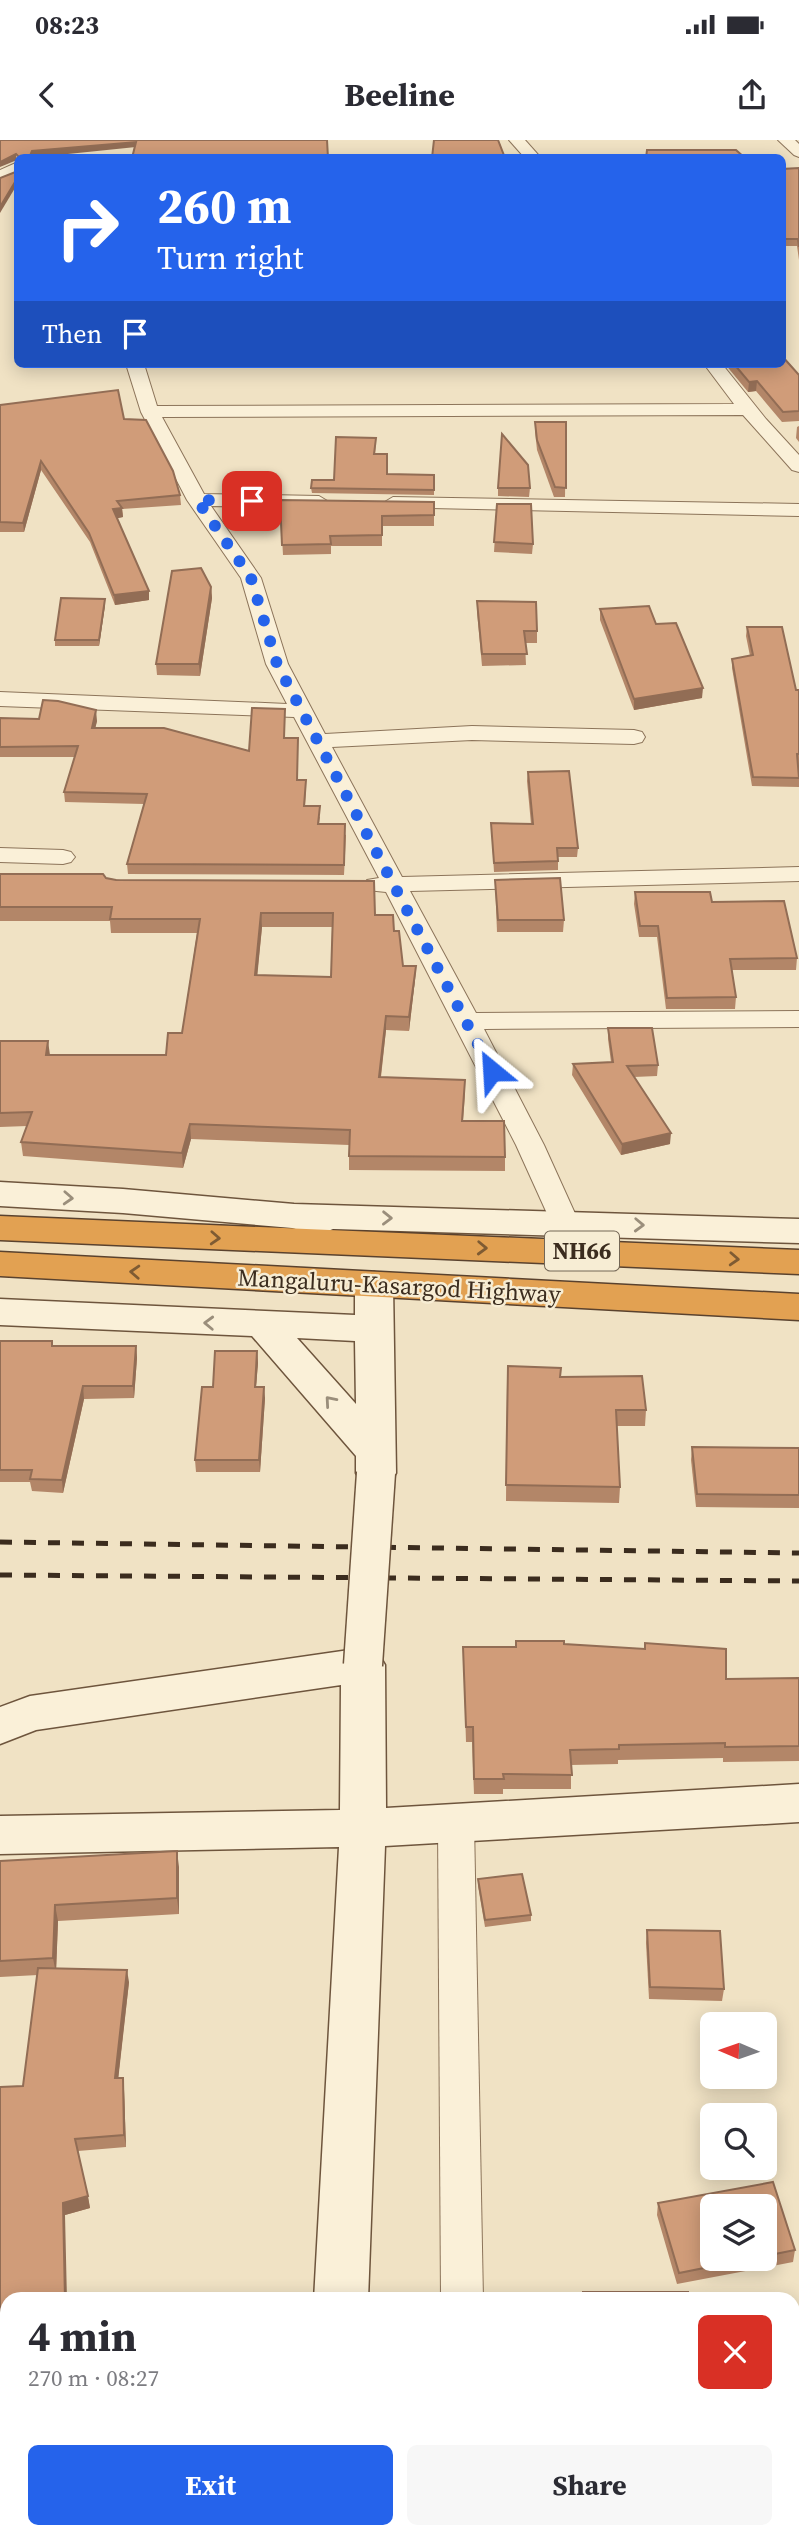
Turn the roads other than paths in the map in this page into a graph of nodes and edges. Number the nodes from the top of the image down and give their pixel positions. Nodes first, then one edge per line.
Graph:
1 (517, 140) edge
2 (530, 154) edge
3 (136, 368) edge
4 (716, 368) edge
5 (749, 409) junction
6 (150, 412) junction
7 (788, 430) edge
8 (767, 432) junction
9 (799, 466) edge
10 (197, 500) junction
11 (334, 502) edge
12 (375, 503) edge
13 (799, 510) edge
14 (0, 699) edge
15 (301, 711) junction
16 (634, 737) dead end
17 (316, 741) junction
18 (0, 855) edge
19 (64, 857) dead end
20 (799, 874) edge
21 (353, 885) edge
22 (394, 885) junction
23 (799, 1019) edge
24 (467, 1021) junction
25 (0, 1194) edge
26 (294, 1216) junction
27 (0, 1228) edge
28 (799, 1231) edge
29 (571, 1236) junction
30 (365, 1245) junction
31 (799, 1262) edge
32 (0, 1265) edge
33 (374, 1285) junction
34 (799, 1307) edge
35 (0, 1312) edge
36 (262, 1324) junction
37 (375, 1329) junction
38 (376, 1463) junction
39 (363, 1665) junction
40 (0, 1726) edge
41 (799, 1803) edge
42 (456, 1823) junction
43 (363, 1828) junction
44 (0, 1835) edge
45 (341, 2292) edge
46 (462, 2292) edge

1 - 2 street
3 - 6 street
4 - 5 street
5 - 6 street
5 - 8 street
6 - 10 street
7 - 8 street
8 - 9 street
10 - 11 street
10 - 15 street
12 - 13 street
14 - 15 street
15 - 17 street
16 - 17 street
17 - 22 street
18 - 19 street
20 - 22 street
21 - 22 street
22 - 24 street
23 - 24 street
24 - 29 street
25 -> 26 street
26 -> 29 street
26 - 30 street
27 -> 30 highway, Mangaluru-Kasargod Highway / NH66
29 -> 28 street
30 -> 29 highway, Mangaluru-Kasargod Highway / NH66
29 -> 31 highway, Mangaluru-Kasargod Highway / NH66
33 -> 32 highway, Mangaluru-Kasargod Highway / NH66
33 - 34 highway, Mangaluru-Kasargod Highway / NH66
33 - 37 street
36 -> 35 street
36 - 37 street
38 -> 36 street
37 - 38 street
38 - 39 street, bridge
39 - 40 street
39 - 43 street
41 - 42 street
42 - 43 street
42 - 46 street
43 - 44 street
43 - 45 street

